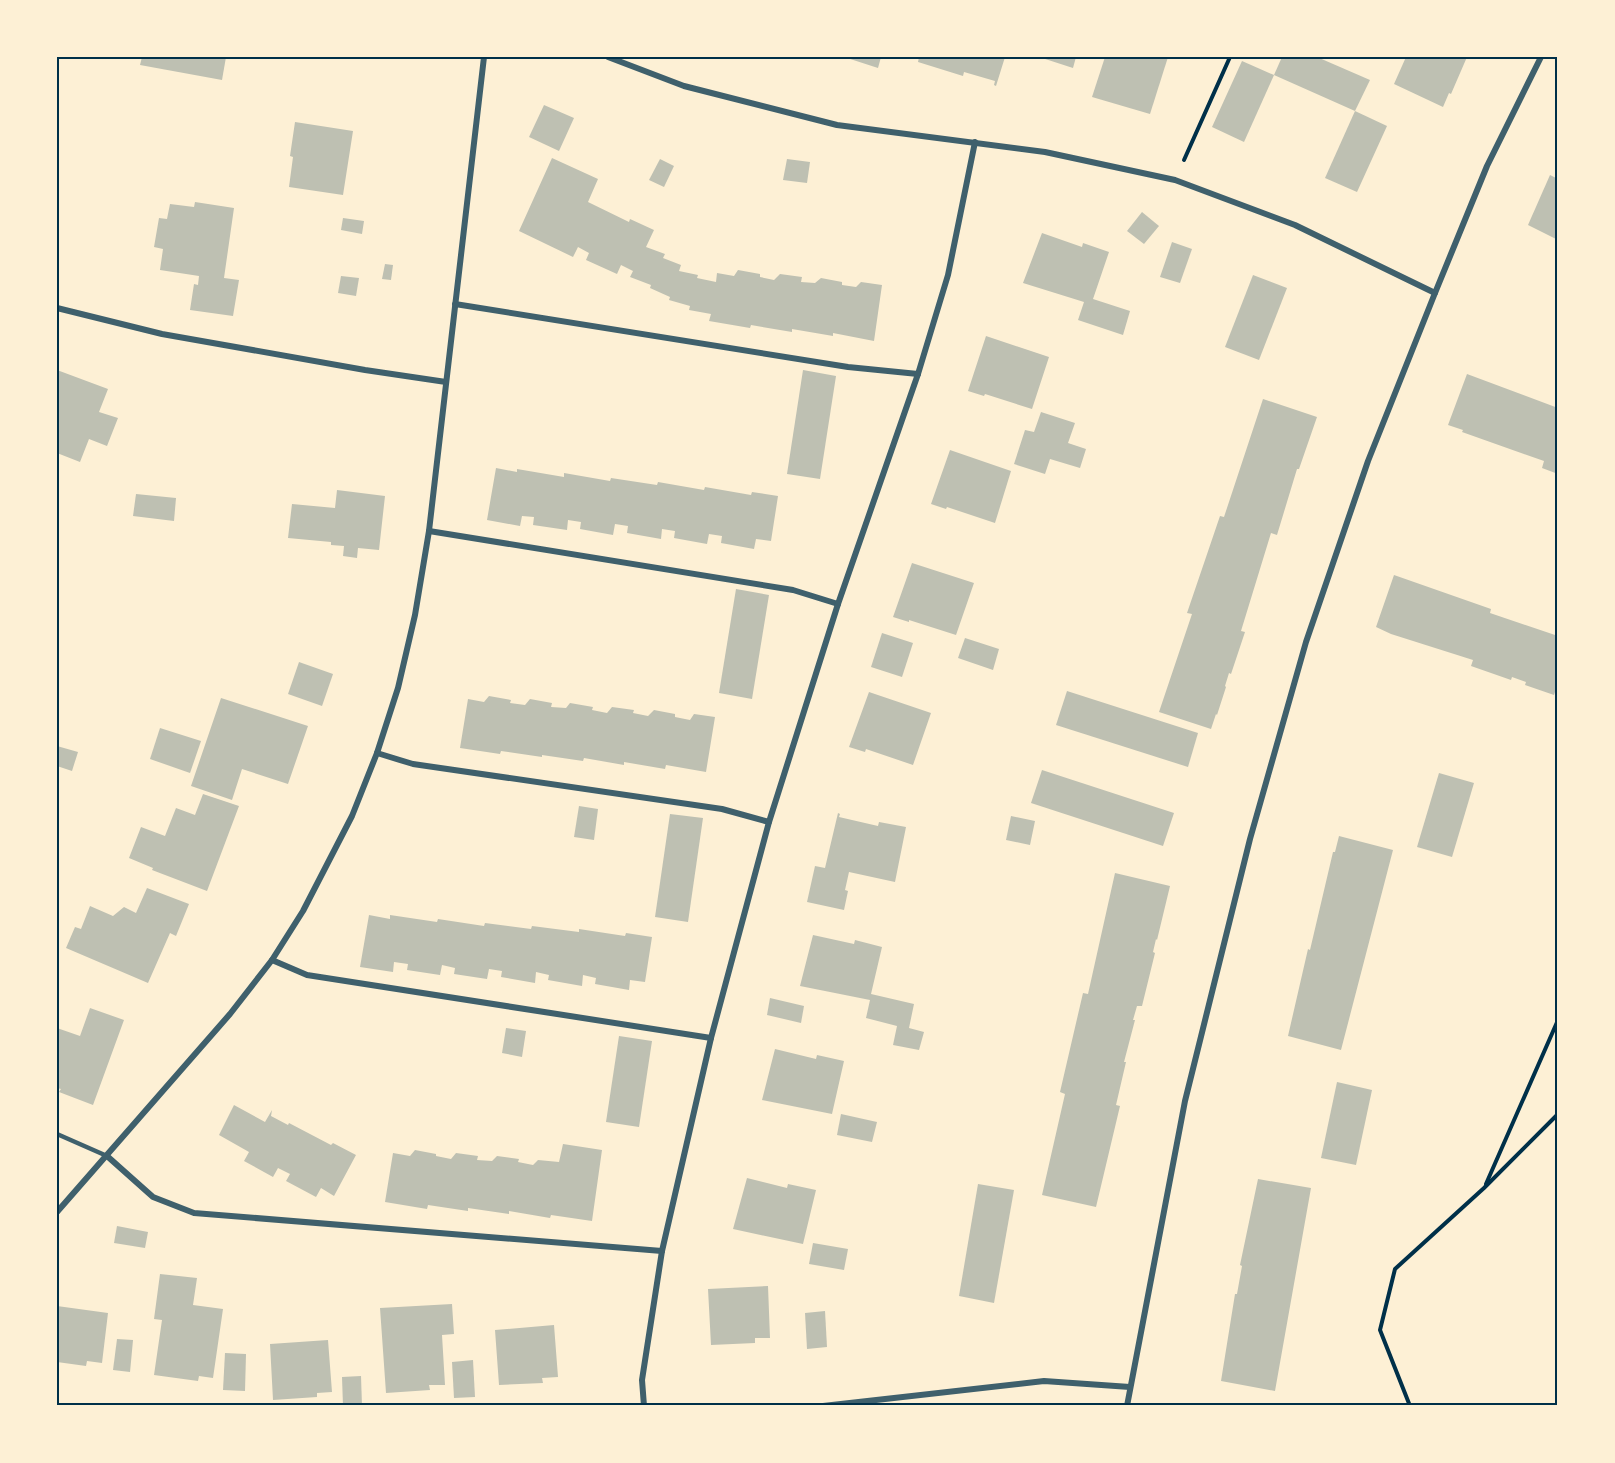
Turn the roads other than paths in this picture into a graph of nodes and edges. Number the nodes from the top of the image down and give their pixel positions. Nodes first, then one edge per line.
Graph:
1 (484, 57) edge
2 (608, 57) edge
3 (1541, 57) edge
4 (975, 142) junction
5 (1435, 293) junction
6 (454, 304) junction
7 (57, 308) edge
8 (918, 374) junction
9 (446, 382) junction
10 (429, 531) junction
11 (838, 604) junction
12 (377, 753) junction
13 (769, 822) junction
14 (272, 960) junction
15 (711, 1038) junction
16 (57, 1134) edge
17 (107, 1156) junction
18 (57, 1212) edge
19 (662, 1251) junction
20 (1130, 1387) junction
21 (645, 1406) edge
22 (823, 1406) edge
23 (1127, 1406) edge

1 - 6 street
2 - 4 street
3 - 5 street
4 - 5 street
4 - 8 street
5 - 20 street
6 - 8 street
6 - 9 street
7 - 9 street
8 - 11 street
9 - 10 street
10 - 11 street
10 - 12 street
11 - 13 street
12 - 13 street
12 - 14 street
13 - 15 street
14 - 15 street
14 - 17 street
15 - 19 street
16 - 17 lane
17 - 18 street
17 - 19 street
19 - 21 street
20 - 22 street
20 - 23 street

